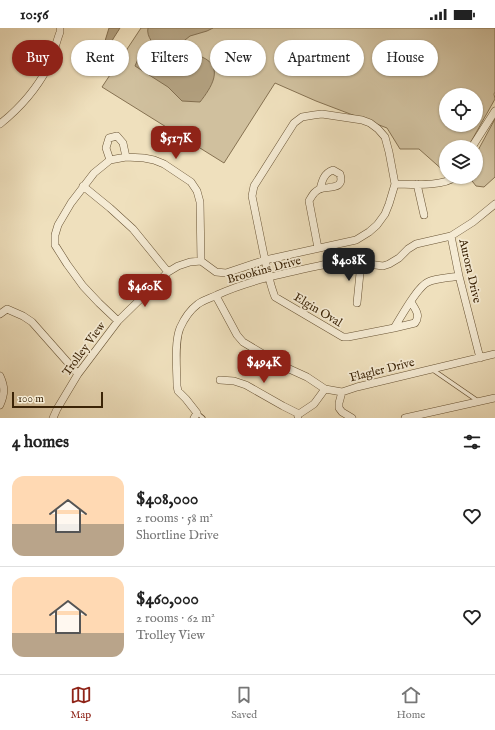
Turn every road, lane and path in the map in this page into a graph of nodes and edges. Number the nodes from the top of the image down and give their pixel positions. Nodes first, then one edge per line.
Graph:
1 (60, 28) edge
2 (495, 111) edge
3 (0, 124) edge
4 (476, 140) edge
5 (126, 157) junction
6 (110, 160) junction
7 (439, 183) edge
8 (395, 184) junction
9 (416, 184) junction
10 (83, 186) junction
11 (320, 189) dead end
12 (495, 204) edge
13 (424, 215) dead end
14 (451, 236) junction
15 (318, 248) junction
16 (265, 260) junction
17 (201, 262) junction
18 (361, 263) junction
19 (168, 272) junction
20 (459, 276) junction
21 (269, 278) junction
22 (216, 296) junction
23 (411, 302) junction
24 (357, 303) dead end
25 (0, 314) edge
26 (118, 321) junction
27 (394, 328) junction
28 (495, 354) edge
29 (480, 358) junction
30 (432, 369) junction
31 (78, 374) junction
32 (0, 376) edge
33 (220, 380) dead end
34 (325, 388) junction
35 (342, 392) junction
36 (495, 398) edge
37 (479, 402) junction
38 (0, 405) edge
39 (195, 416) edge
40 (298, 416) edge
41 (54, 418) edge
42 (203, 418) edge
43 (352, 418) edge
44 (405, 418) edge

1 - 3 street
2 - 4 street
5 - 6 street
5 - 6 street
5 - 17 street
6 - 10 street
7 - 9 street
8 - 9 street
8 - 15 street
8 - 16 street, Elgin Oval
9 - 13 street
10 - 19 street
10 - 26 street
11 - 15 street
12 - 14 street, Brookins Drive
14 - 18 street, Brookins Drive
14 - 20 street, Aurora Drive
15 - 16 street
16 - 17 street
16 - 21 street, Elgin Oval
17 - 19 street, Trolley View
18 - 21 street, Brookins Drive
18 - 24 street
19 - 26 street, Trolley View
20 - 23 street
20 - 29 street, Aurora Drive
21 - 22 street, Brookins Drive
21 - 27 street, Elgin Oval
22 - 34 street, Flagler Drive
22 - 39 street, Brookins Drive
23 - 27 street
23 - 27 street, Elgin Oval
25 - 31 street
26 - 31 street, Trolley View
28 - 29 street, Flagler Drive
29 - 30 street, Flagler Drive
30 - 35 street, Flagler Drive
30 - 37 lane
31 - 41 street, Trolley View
32 - 38 street
33 - 40 street
34 - 35 street, Flagler Drive
34 - 40 street
35 - 43 street
36 - 37 street
37 - 44 street
39 - 42 lane

